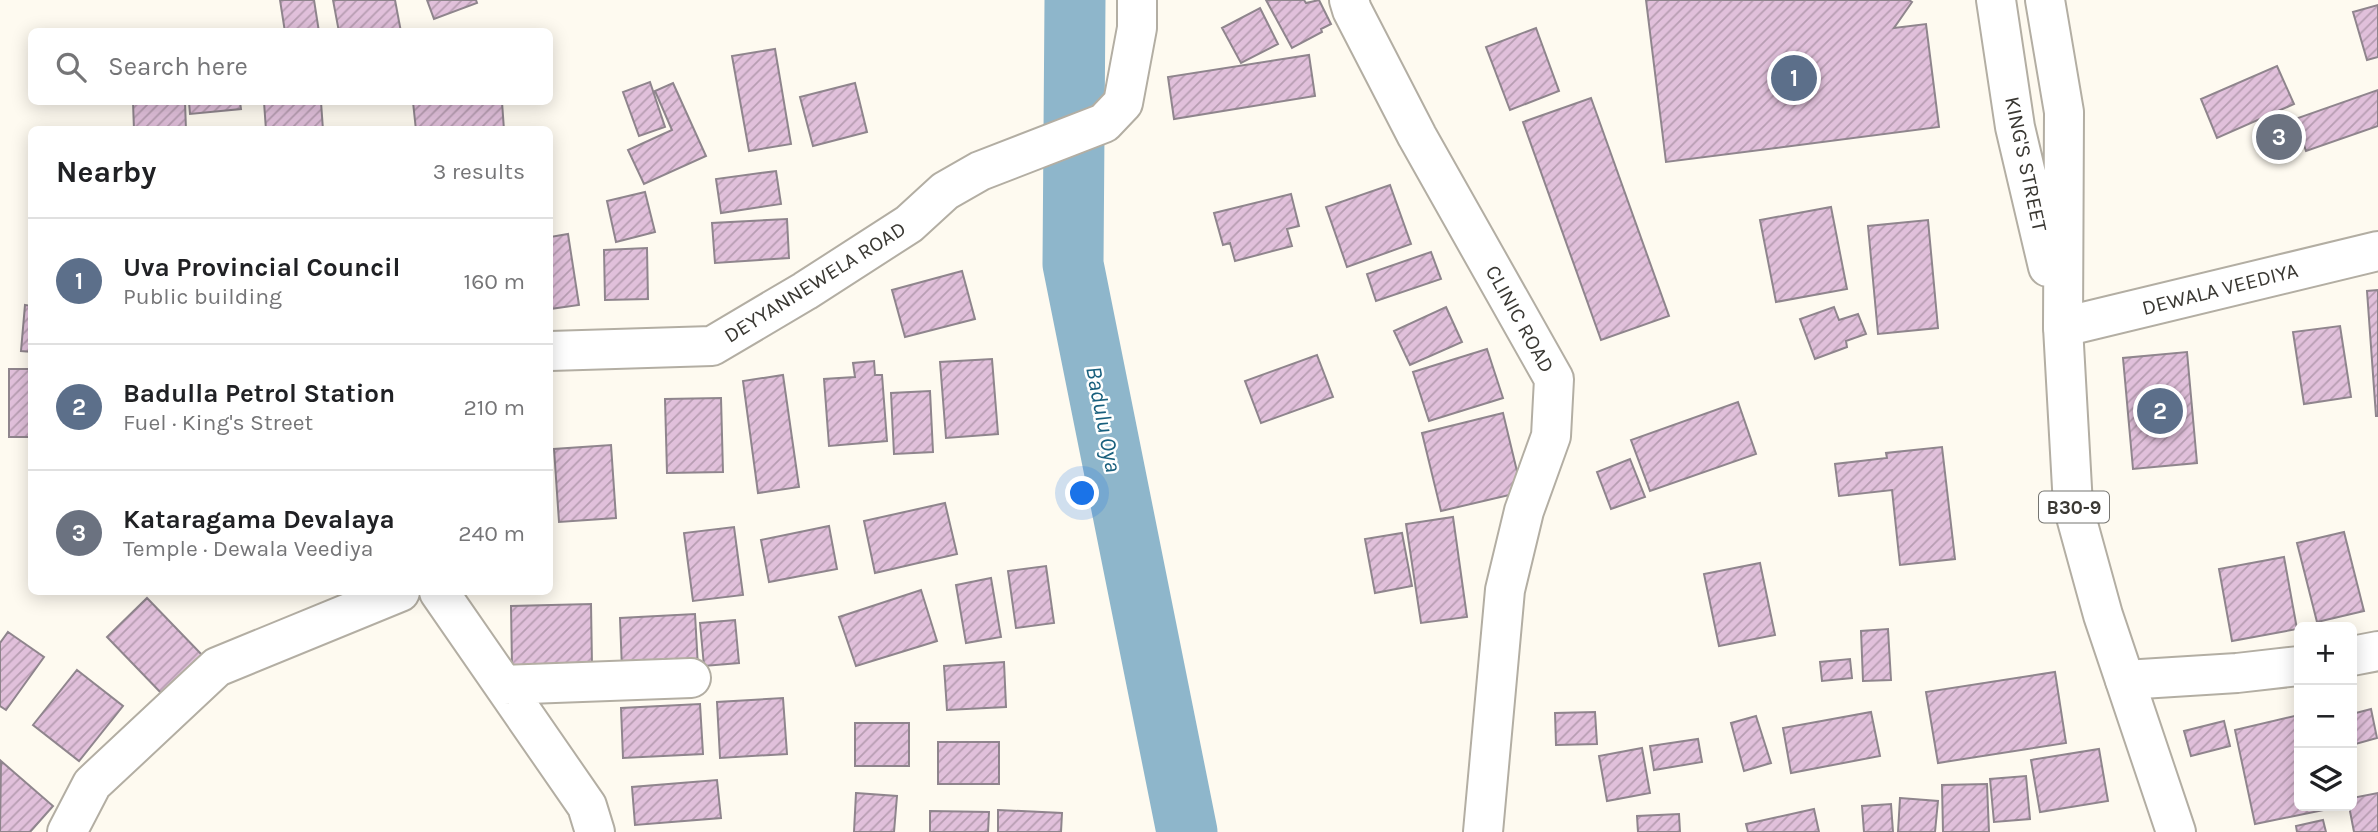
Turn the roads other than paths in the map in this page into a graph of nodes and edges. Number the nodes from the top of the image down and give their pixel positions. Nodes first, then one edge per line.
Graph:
1 (1137, 0) edge
2 (1349, 0) edge
3 (1996, 0) edge
4 (2045, 0) edge
5 (2378, 251) edge
6 (2063, 327) junction
7 (553, 351) edge
8 (393, 595) edge
9 (441, 595) edge
10 (2378, 651) edge
11 (2357, 655) edge
12 (2294, 667) edge
13 (691, 678) dead end
14 (2125, 680) junction
15 (504, 685) junction
16 (67, 832) edge
17 (595, 832) edge
18 (1483, 832) edge
19 (2176, 832) edge

1 - 7 street, DEYYANNEWELA ROAD
2 - 18 street, CLINIC ROAD
3 - 6 street, KING'S STREET
4 - 6 street, KING'S STREET
5 - 6 street, DEWALA VEEDIYA
6 - 14 street, KING'S STREET / B30-9
8 - 16 street
9 - 15 street
10 - 11 street
12 - 14 street
13 - 15 street
14 - 19 street, B30-9
15 - 17 street

